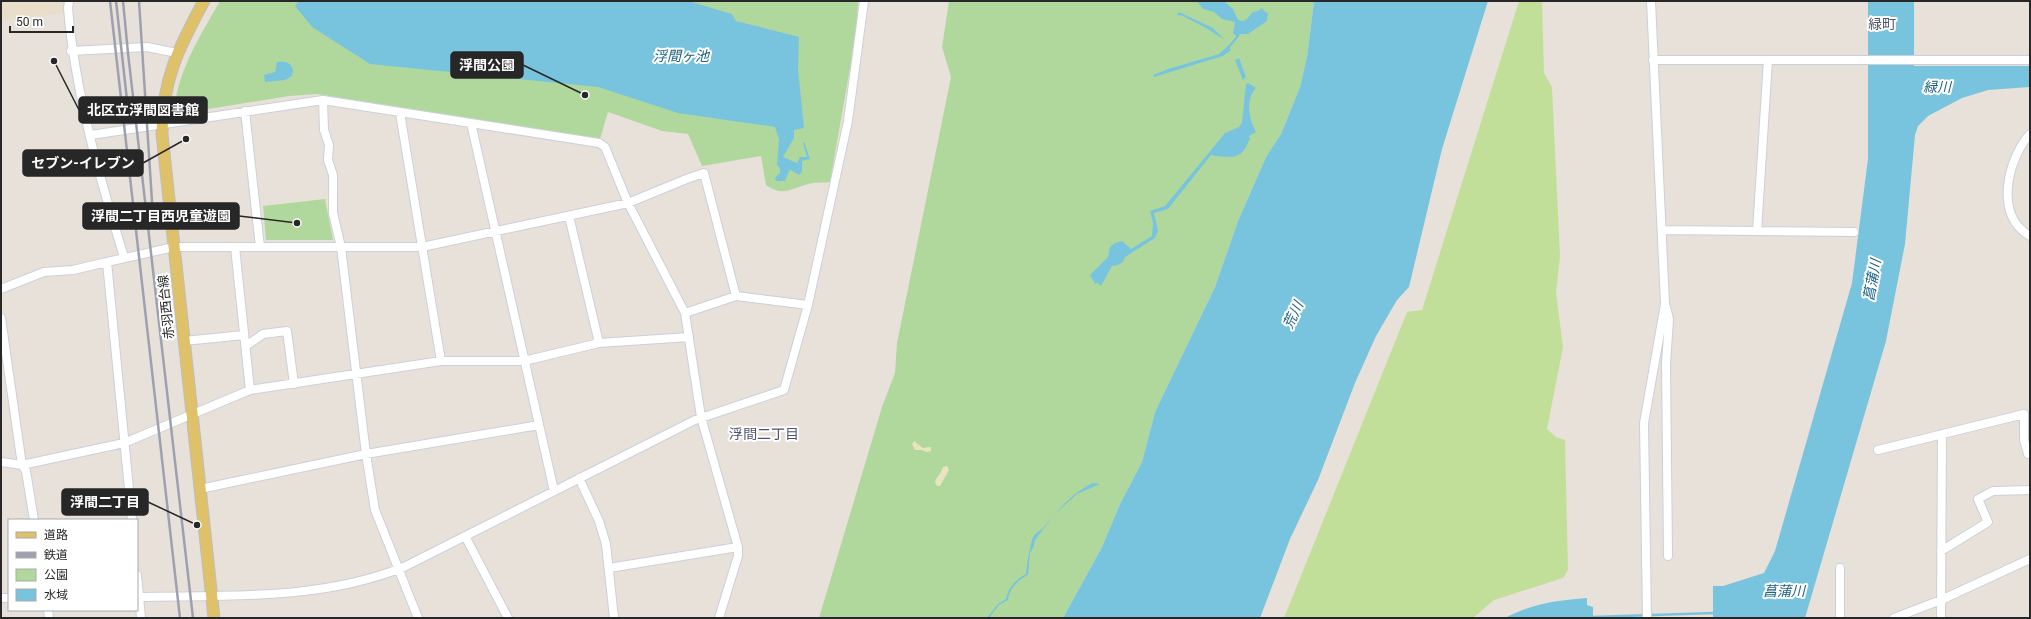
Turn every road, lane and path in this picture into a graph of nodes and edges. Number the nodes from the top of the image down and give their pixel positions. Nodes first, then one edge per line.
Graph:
1 (69, 1) edge
2 (204, 1) edge
3 (864, 1) edge
4 (1651, 1) edge
5 (71, 51) junction
6 (176, 53) junction
7 (1653, 60) junction
8 (1768, 60) junction
9 (2030, 60) edge
10 (323, 100) junction
11 (245, 111) junction
12 (400, 113) junction
13 (162, 123) junction
14 (471, 124) junction
15 (2030, 134) edge
16 (91, 135) junction
17 (628, 203) junction
18 (569, 216) junction
19 (1662, 230) junction
20 (1758, 231) junction
21 (495, 232) junction
22 (1854, 232) dead end
23 (2030, 236) edge
24 (174, 247) junction
25 (235, 247) junction
26 (260, 247) junction
27 (341, 247) junction
28 (422, 247) junction
29 (124, 257) junction
30 (107, 262) junction
31 (1, 289) edge
32 (736, 296) junction
33 (1665, 304) junction
34 (808, 306) junction
35 (685, 313) junction
36 (1, 318) edge
37 (244, 335) junction
38 (689, 337) junction
39 (184, 341) junction
40 (599, 343) junction
41 (246, 346) junction
42 (441, 360) junction
43 (524, 361) junction
44 (357, 374) junction
45 (294, 384) junction
46 (250, 390) junction
47 (192, 414) junction
48 (701, 417) junction
49 (539, 425) junction
50 (1942, 434) junction
51 (124, 443) junction
52 (1878, 450) dead end
53 (2030, 453) edge
54 (366, 454) junction
55 (1, 462) edge
56 (22, 465) junction
57 (579, 478) junction
58 (200, 489) junction
59 (2030, 490) edge
60 (554, 491) junction
61 (34, 519) edge
62 (132, 519) edge
63 (465, 536) junction
64 (738, 547) junction
65 (1941, 551) junction
66 (1668, 556) dead end
67 (2030, 559) edge
68 (609, 568) junction
69 (1840, 568) dead end
70 (398, 569) junction
71 (211, 595) junction
72 (138, 596) edge
73 (1941, 600) junction
74 (1647, 616) edge
75 (141, 618) edge
76 (214, 618) edge
77 (418, 618) edge
78 (508, 618) edge
79 (614, 618) edge
80 (719, 618) edge
81 (1840, 618) edge
82 (1894, 618) edge
83 (1941, 618) edge

1 - 5 street
2 - 6 main road, 赤羽西台線
3 - 34 street
4 - 7 street
5 - 6 street
5 - 16 street
6 - 13 main road, 赤羽西台線
7 - 8 street
7 - 19 street
8 - 9 street
8 - 20 street
10 - 11 street
10 - 12 street
10 - 27 street
11 - 13 street
11 - 26 street
12 - 14 street
12 - 28 street
13 - 16 street
13 - 24 main road, 赤羽西台線
14 - 17 street
14 - 21 street
15 - 23 street
16 - 29 street
17 - 18 street
17 - 32 street
17 - 35 street
18 - 21 street
18 - 40 street
19 - 20 street
19 - 33 street
20 - 22 street
21 - 28 street
21 - 43 street
24 - 25 street
24 - 29 street
24 - 39 main road, 赤羽西台線
25 - 26 street
25 - 37 street
26 - 27 street
27 - 28 street
27 - 44 street
28 - 42 street
29 - 30 street
30 - 31 street
30 - 51 street
32 - 34 street
32 - 35 street
33 - 66 street
33 - 74 street
34 - 48 street
35 - 38 street
36 - 56 street
37 - 39 street
37 - 41 street
38 - 40 street
38 - 48 street
39 - 47 main road, 赤羽西台線
40 - 43 street
41 - 45 street
41 - 46 street
42 - 43 street
42 - 44 street
43 - 49 street
44 - 45 street
44 - 54 street
45 - 46 street
46 - 47 street
47 - 51 street
47 - 58 main road, 赤羽西台線
48 - 57 street
48 - 64 street
49 - 54 street
49 - 60 street
50 - 52 street
50 - 53 street
50 - 65 street
51 - 56 street
51 - 62 street
54 - 58 street
54 - 70 street
55 - 56 street
56 - 61 street
57 - 60 street
57 - 68 street
58 - 71 main road, 赤羽西台線
59 - 65 street
60 - 63 street
63 - 70 street
63 - 78 street
64 - 68 street
64 - 80 street
65 - 73 street
67 - 73 street
68 - 79 street
69 - 81 street
70 - 71 street
70 - 77 street
71 - 72 street
71 - 76 main road, 赤羽西台線
72 - 75 street
73 - 82 street
73 - 83 street

